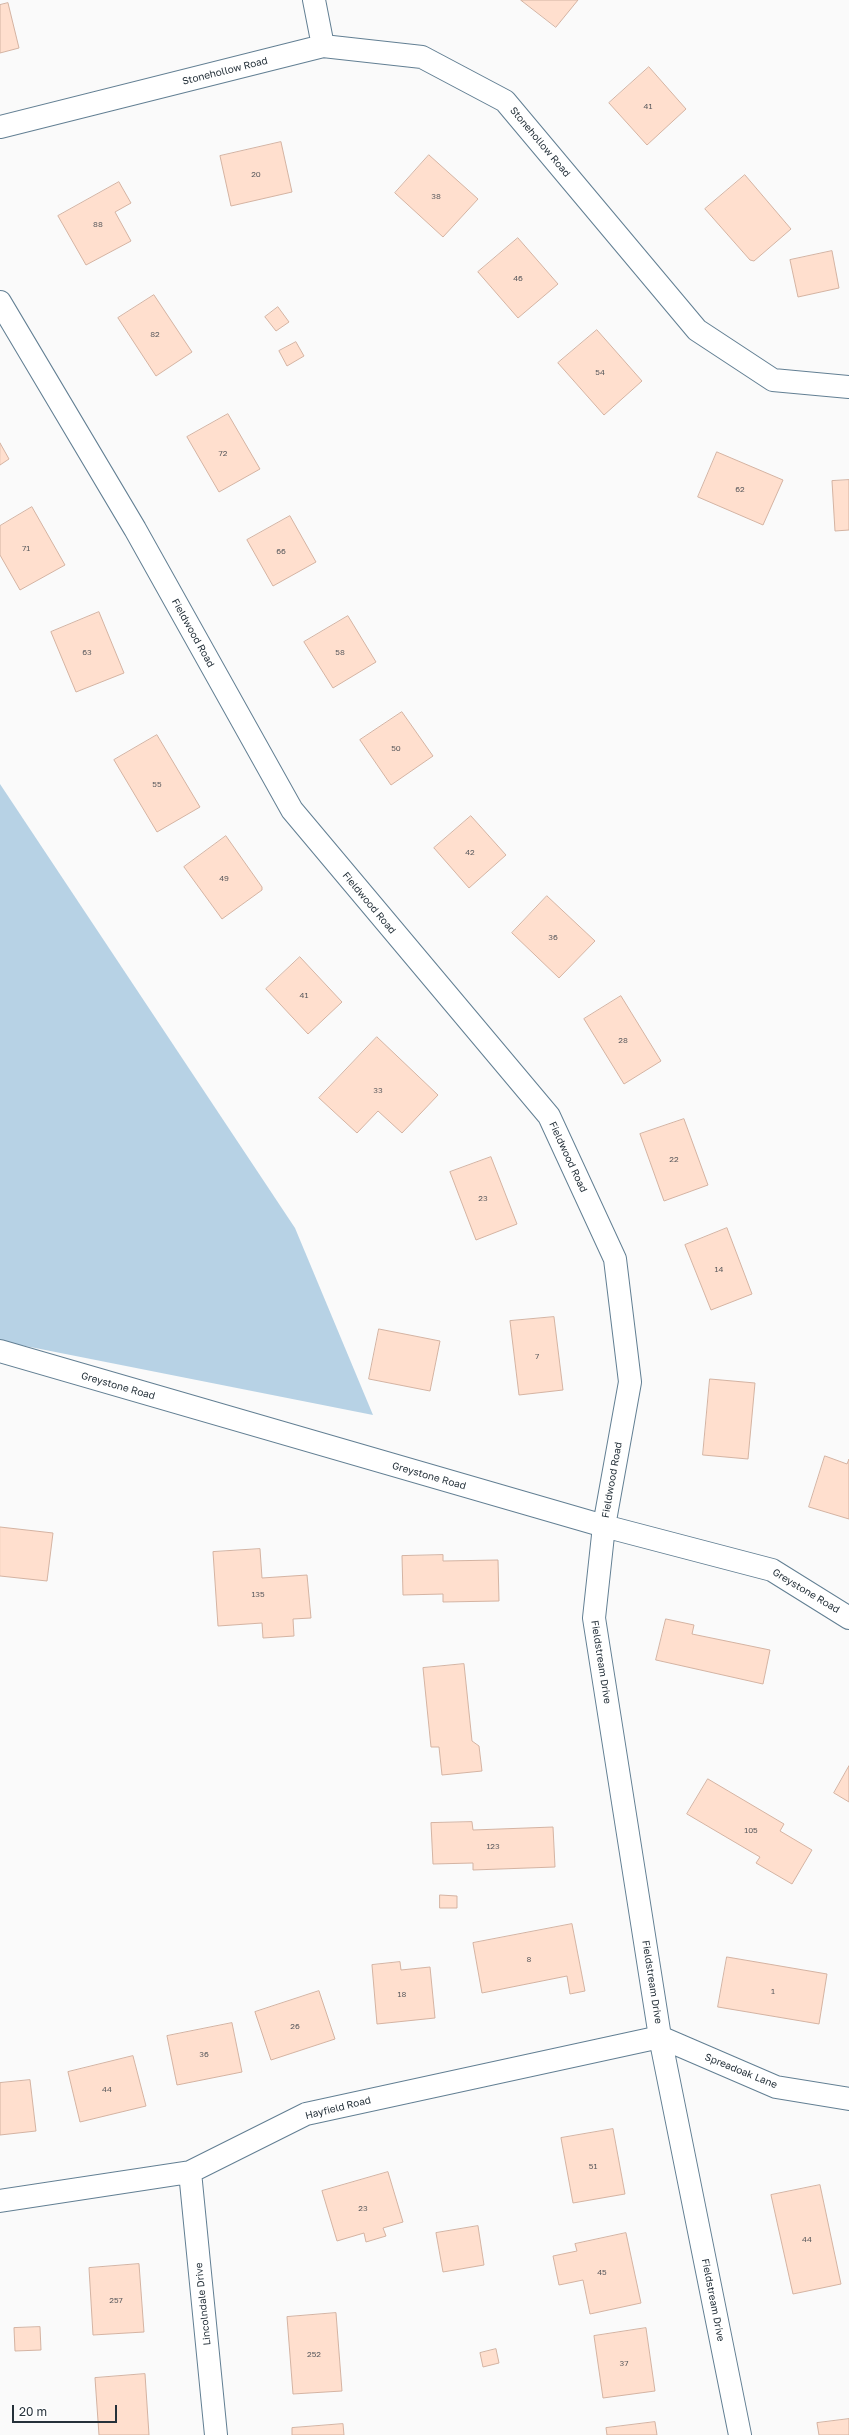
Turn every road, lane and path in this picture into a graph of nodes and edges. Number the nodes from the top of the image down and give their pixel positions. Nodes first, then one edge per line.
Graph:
1 (314, 0) edge
2 (323, 46) junction
3 (0, 127) edge
4 (0, 302) edge
5 (849, 387) edge
6 (0, 1352) edge
7 (604, 1526) junction
8 (849, 1618) edge
9 (660, 2037) junction
10 (849, 2099) edge
11 (190, 2172) junction
12 (0, 2201) edge
13 (216, 2435) edge
14 (740, 2435) edge

1 - 2 street
2 - 3 street, Stonehollow Road
2 - 5 street, Stonehollow Road
4 - 7 street, Fieldwood Road
6 - 7 street, Greystone Road
7 - 8 street, Greystone Road
7 - 9 street, Fieldstream Drive
9 - 10 street, Spreadoak Lane
9 - 11 street, Hayfield Road
9 - 14 street, Fieldstream Drive
11 - 12 street, Hayfield Road
11 - 13 street, Lincolndale Drive

